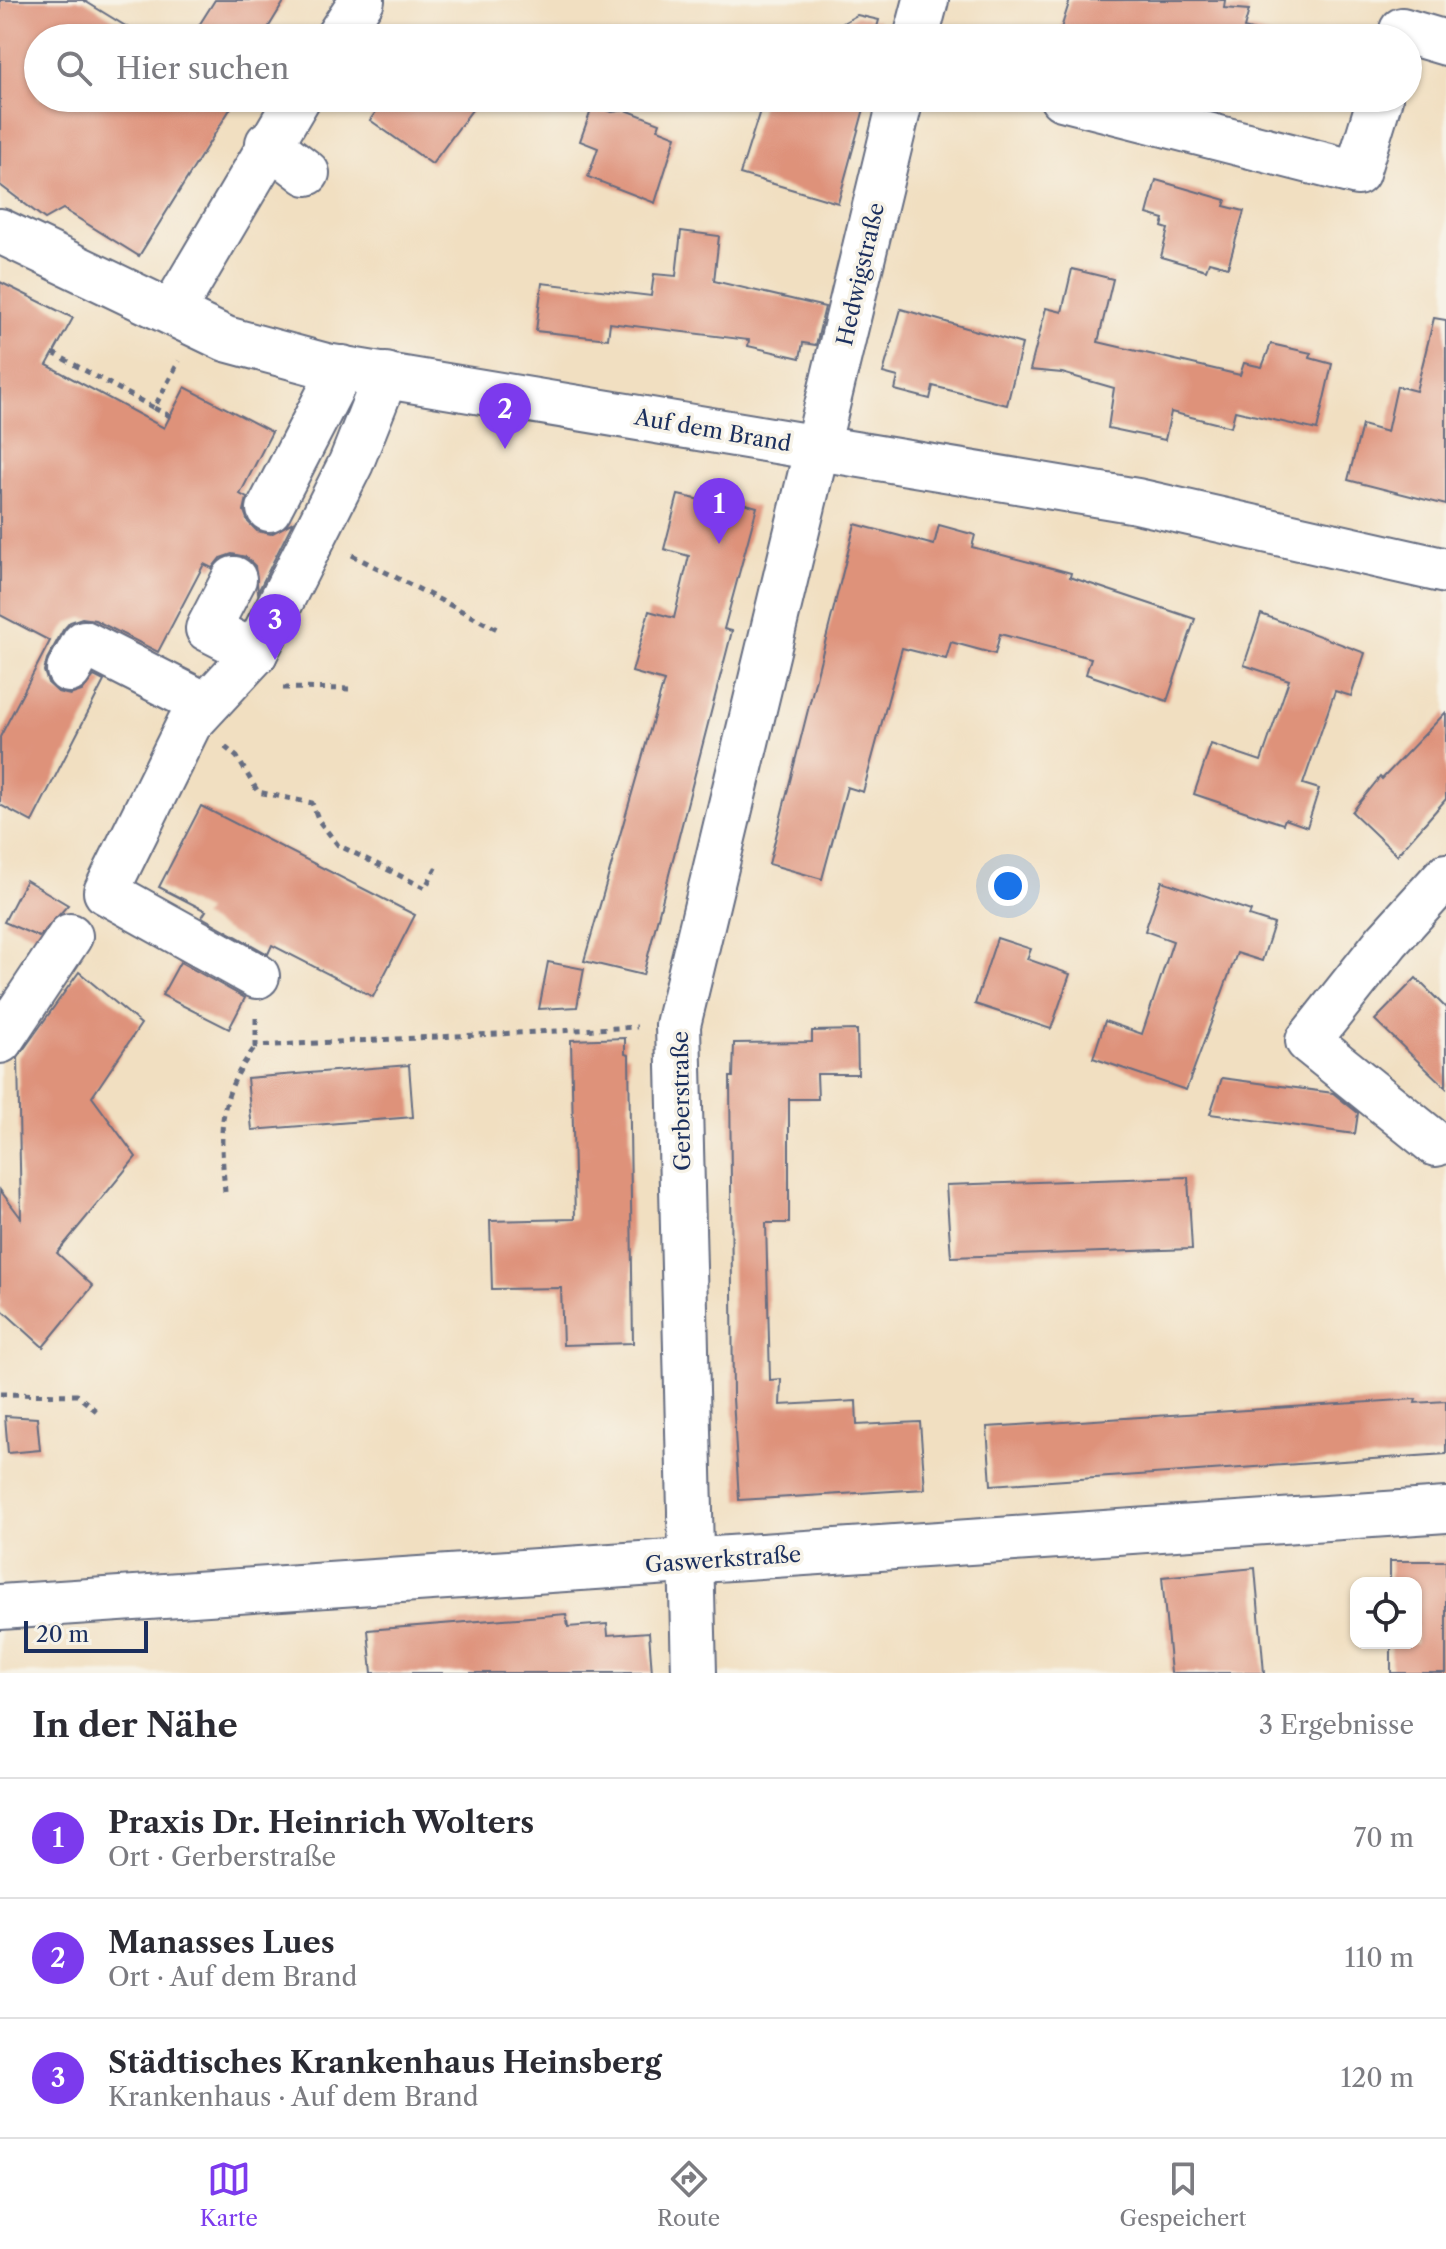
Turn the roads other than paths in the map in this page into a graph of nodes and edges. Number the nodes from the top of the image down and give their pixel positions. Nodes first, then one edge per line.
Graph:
1 (362, 0) edge
2 (926, 0) edge
3 (346, 24) edge
4 (920, 24) edge
5 (1422, 32) edge
6 (1446, 43) edge
7 (289, 112) edge
8 (898, 112) edge
9 (1117, 112) edge
10 (1376, 112) edge
11 (268, 143) junction
12 (307, 173) dead end
13 (0, 231) edge
14 (185, 318) junction
15 (342, 368) junction
16 (386, 375) junction
17 (819, 450) junction
18 (269, 509) dead end
19 (1446, 571) edge
20 (234, 579) dead end
21 (69, 670) dead end
22 (263, 670) junction
23 (214, 724) junction
24 (1446, 876) edge
25 (70, 936) dead end
26 (257, 976) dead end
27 (0, 1041) edge
28 (1436, 1144) dead end
29 (1446, 1510) edge
30 (689, 1562) junction
31 (0, 1607) edge
32 (694, 1673) edge

1 - 3 street
2 - 4 street
5 - 6 street
7 - 11 street
8 - 17 street, Hedwigstraße
9 - 10 street
11 - 12 street
11 - 14 street
13 - 14 street, Auf dem Brand
14 - 15 street, Auf dem Brand
15 - 16 street, Auf dem Brand
15 - 18 street
16 - 17 street, Auf dem Brand
16 - 22 street
17 - 19 street, Auf dem Brand
17 - 30 street, Gerberstraße
20 - 22 street
21 - 23 street
22 - 23 street
23 - 26 street
24 - 28 street
25 - 27 street
29 - 30 street, Gaswerkstraße
30 - 31 street, Gaswerkstraße
30 - 32 street, Gerberstraße

